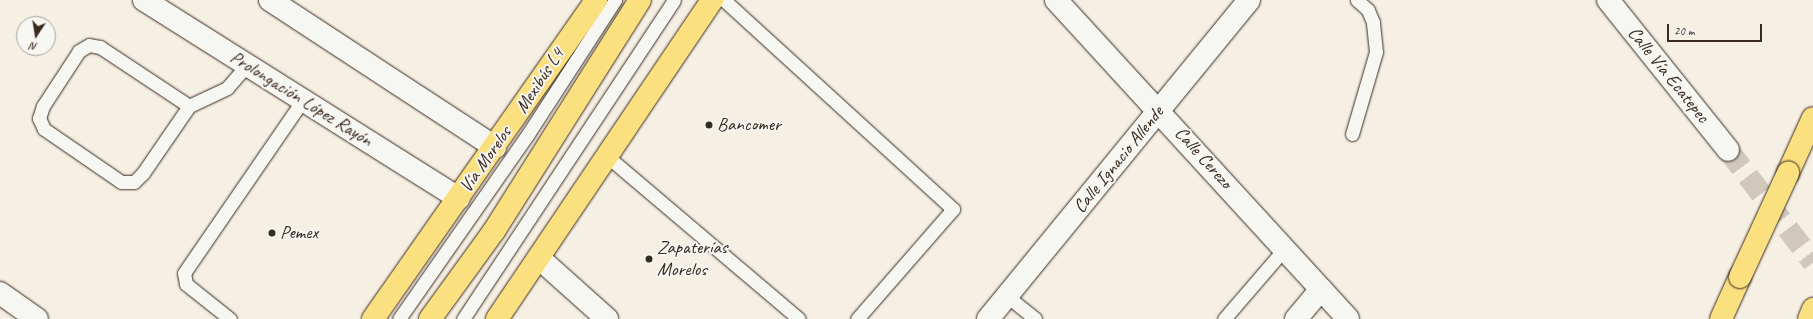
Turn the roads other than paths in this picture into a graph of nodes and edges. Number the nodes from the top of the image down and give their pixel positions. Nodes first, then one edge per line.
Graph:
1 (144, 0) edge
2 (270, 0) edge
3 (596, 0) edge
4 (616, 0) edge
5 (640, 0) edge
6 (674, 0) edge
7 (712, 0) edge
8 (724, 0) edge
9 (1056, 0) edge
10 (1249, 0) edge
11 (1356, 0) edge
12 (1608, 0) edge
13 (247, 65) junction
14 (303, 100) junction
15 (189, 106) junction
16 (1160, 111) junction
17 (1813, 118) edge
18 (1352, 134) dead end
19 (495, 147) junction
20 (1728, 150) tunnel mouth
21 (608, 157) junction
22 (459, 198) junction
23 (1285, 248) junction
24 (540, 259) junction
25 (1321, 289) junction
26 (1007, 296) junction
27 (3, 302) edge
28 (1813, 310) edge
29 (37, 319) edge
30 (230, 319) edge
31 (372, 319) edge
32 (398, 319) edge
33 (430, 319) edge
34 (463, 319) edge
35 (497, 319) edge
36 (607, 319) edge
37 (799, 319) edge
38 (858, 319) edge
39 (988, 319) edge
40 (1035, 319) edge
41 (1224, 319) edge
42 (1296, 319) edge
43 (1348, 319) edge
44 (1721, 319) edge
45 (1809, 319) edge

1 - 13 street, Prolongación López Rayón
2 - 19 street
3 - 19 main road, Vía Morelos
4 - 32 lane, Mexibús L4
5 - 33 main road
6 - 34 lane
7 - 21 main road
8 - 38 lane
9 - 16 street, Calle Cerezo
10 - 16 street, Calle Ignacio Allende
11 - 18 lane
12 - 20 street, Calle Vía Ecatepec
13 - 14 street, Prolongación López Rayón
13 - 15 lane
14 - 22 street, Prolongación López Rayón
14 - 30 lane
15 - 15 lane
16 - 23 street, Calle Cerezo
16 - 26 street, Calle Ignacio Allende
17 - 44 main road, bridge
19 - 22 main road, Vía Morelos
21 - 24 main road
21 - 37 lane
22 - 31 main road, Vía Morelos
23 - 25 street, Calle Cerezo
23 - 41 lane
24 - 35 main road
24 - 36 street
25 - 42 street
25 - 43 street, Calle Cerezo
26 - 39 street, Calle Ignacio Allende
26 - 40 lane
27 - 29 street
28 - 45 main road

